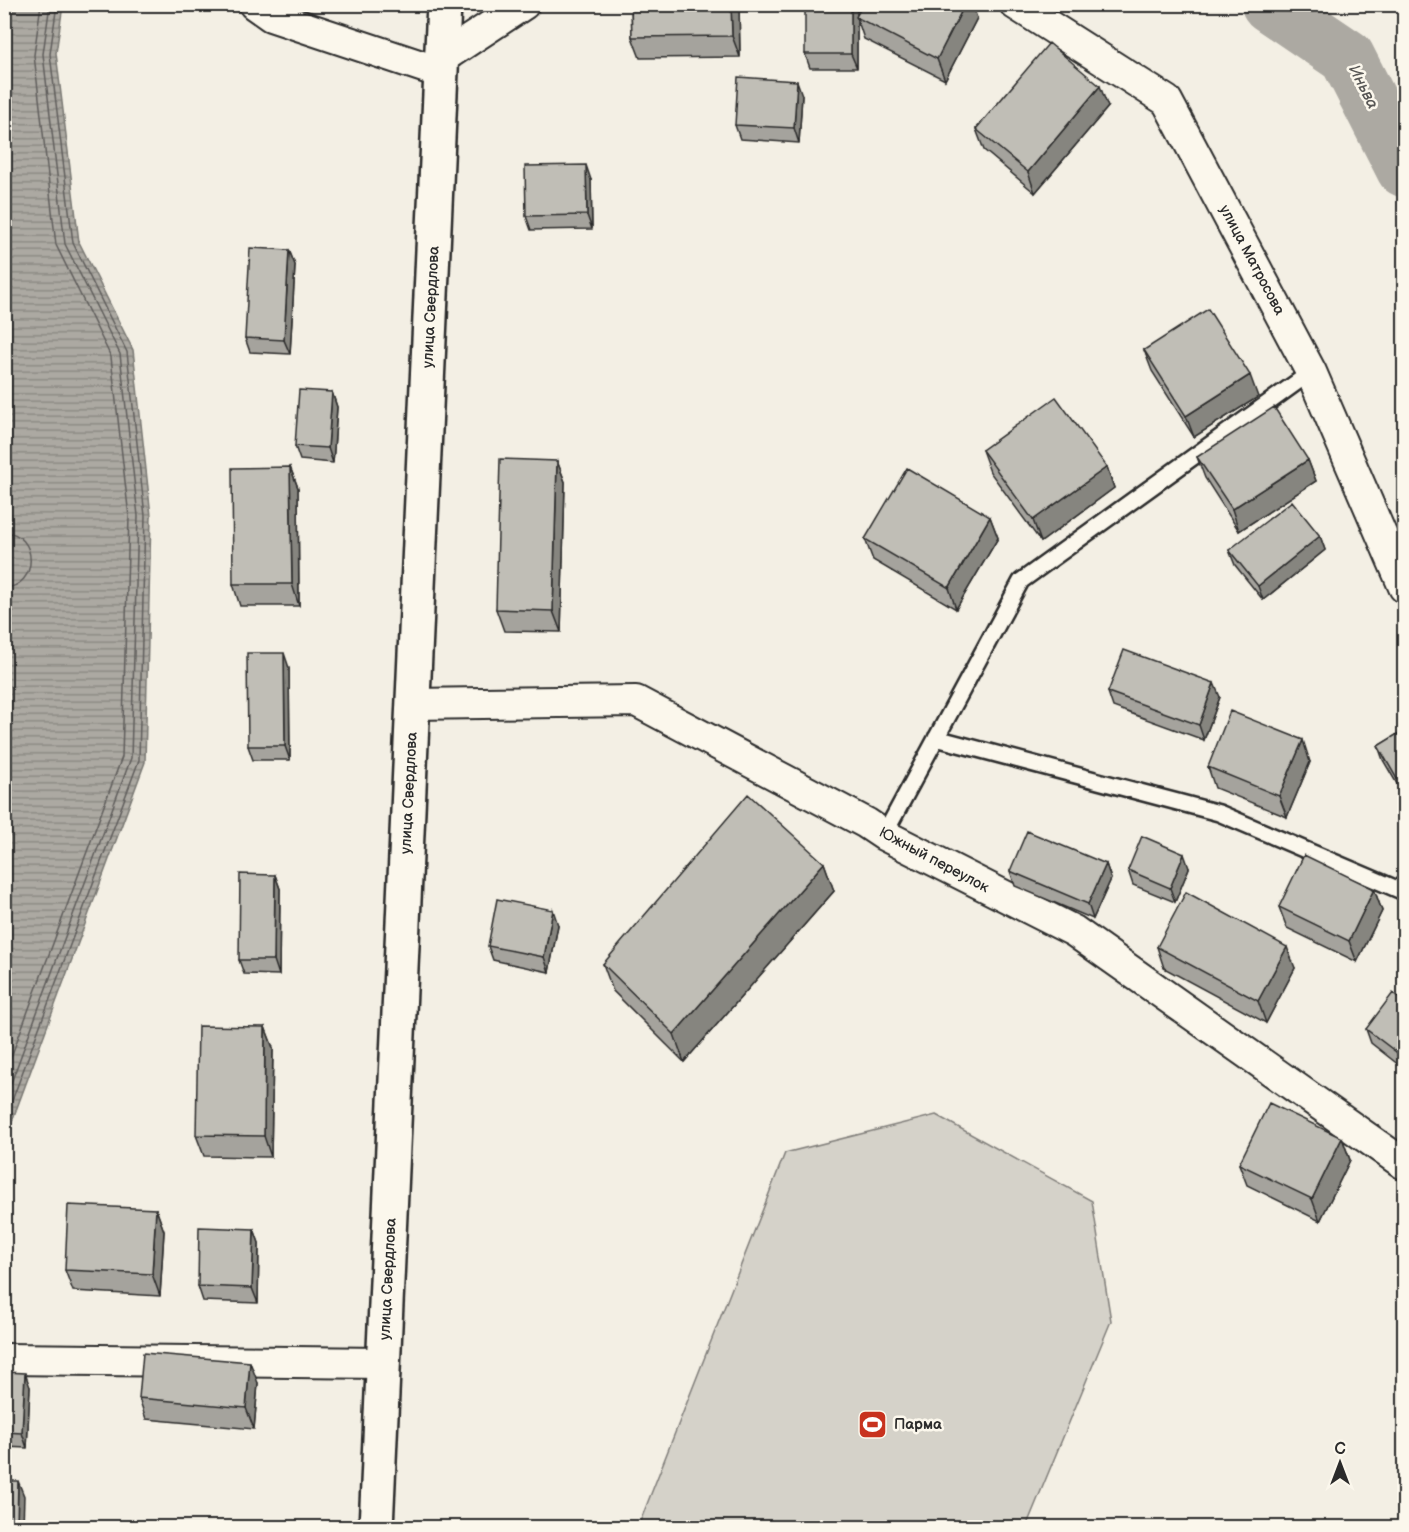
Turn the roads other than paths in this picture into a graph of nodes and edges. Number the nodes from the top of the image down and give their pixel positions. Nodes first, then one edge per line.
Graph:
1 (254, 4) edge
2 (444, 4) edge
3 (524, 4) edge
4 (1015, 4) edge
5 (442, 66) junction
6 (1311, 372) junction
7 (1404, 587) edge
8 (413, 704) junction
9 (936, 738) junction
10 (884, 835) junction
11 (1404, 892) edge
12 (1404, 1164) edge
13 (4, 1359) edge
14 (384, 1363) junction
15 (376, 1527) edge

1 - 5 street
2 - 5 main road, улица Свердлова
3 - 5 street
4 - 6 street, улица Матросова
5 - 8 main road, улица Свердлова
6 - 7 street, улица Матросова
6 - 9 lane
8 - 10 street, Южный переулок
8 - 14 main road, улица Свердлова
9 - 10 lane
9 - 11 lane
10 - 12 street, Южный переулок
13 - 14 street
14 - 15 main road, улица Свердлова

